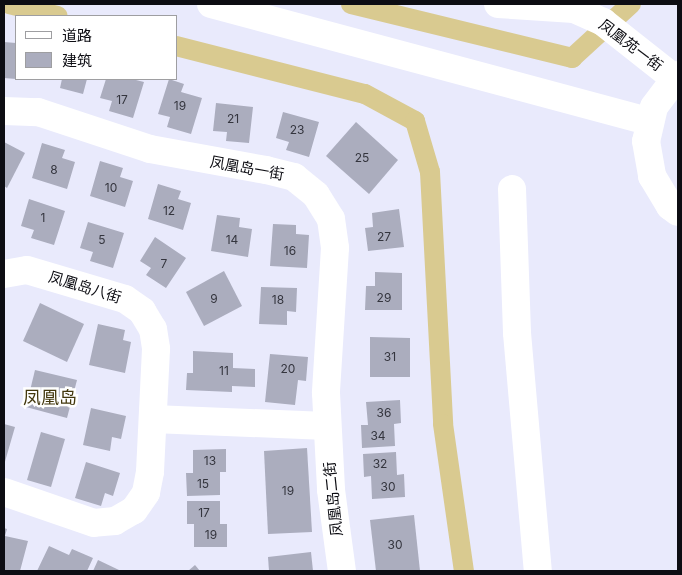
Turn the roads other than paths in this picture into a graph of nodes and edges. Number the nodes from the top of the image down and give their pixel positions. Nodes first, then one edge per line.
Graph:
1 (210, 4) edge
2 (498, 4) edge
3 (676, 77) edge
4 (4, 111) edge
5 (648, 121) junction
6 (512, 189) dead end
7 (678, 212) edge
8 (4, 274) edge
9 (153, 419) junction
10 (327, 426) junction
11 (4, 492) edge
12 (342, 571) edge
13 (538, 571) edge

1 - 5 street
2 - 3 street, 凤凰苑一街
3 - 5 street
4 - 10 street, 凤凰岛一街
5 - 7 street
6 - 13 street
8 - 9 street, 凤凰岛八街
9 - 10 street
9 - 11 street, 凤凰岛八街
10 - 12 street, 凤凰岛二街

